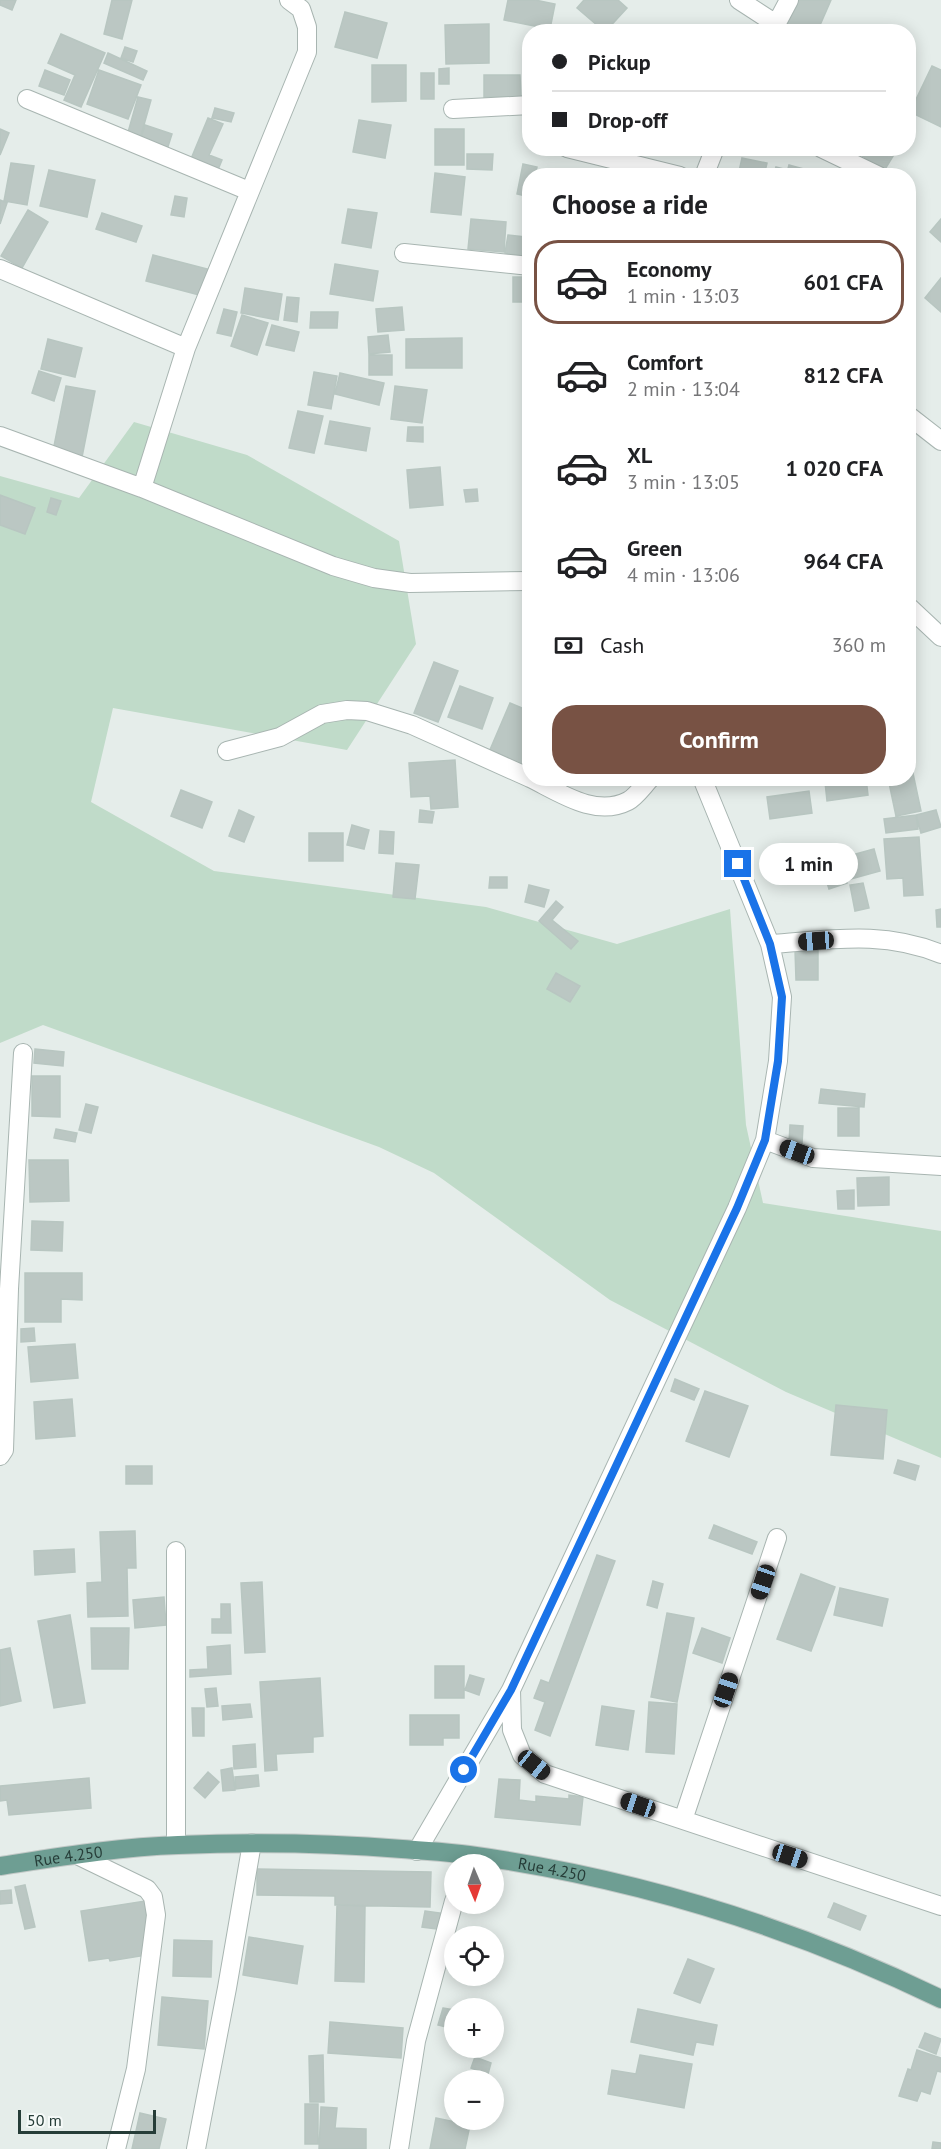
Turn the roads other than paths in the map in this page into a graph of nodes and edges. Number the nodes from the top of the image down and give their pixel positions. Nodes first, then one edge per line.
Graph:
1 (289, 0) edge
2 (739, 0) edge
3 (789, 0) edge
4 (769, 24) edge
5 (776, 24) edge
6 (27, 99) dead end
7 (522, 105) edge
8 (453, 109) dead end
9 (599, 156) edge
10 (838, 156) edge
11 (648, 168) edge
12 (862, 168) edge
13 (249, 191) junction
14 (404, 253) dead end
15 (522, 265) edge
16 (0, 269) edge
17 (186, 348) junction
18 (916, 421) edge
19 (0, 436) edge
20 (940, 440) edge
21 (142, 488) junction
22 (522, 581) edge
23 (916, 614) edge
24 (941, 637) edge
25 (227, 751) dead end
26 (522, 774) edge
27 (546, 786) edge
28 (643, 786) edge
29 (705, 786) edge
30 (770, 944) junction
31 (941, 954) edge
32 (23, 1053) dead end
33 (765, 1140) junction
34 (9, 1148) edge
35 (941, 1166) edge
36 (4, 1289) edge
37 (0, 1456) edge
38 (777, 1538) dead end
39 (176, 1551) dead end
40 (511, 1690) junction
41 (683, 1820) junction
42 (252, 1843) junction
43 (176, 1845) junction
44 (417, 1851) junction
45 (77, 1855) junction
46 (444, 1856) edge
47 (504, 1864) edge
48 (0, 1866) edge
49 (941, 1906) edge
50 (450, 1914) edge
51 (941, 1999) edge
52 (116, 2149) edge
53 (196, 2149) edge
54 (399, 2149) edge

1 - 13 street
2 - 4 street
3 - 5 street
6 - 13 street
7 - 8 street
9 - 11 street
10 - 12 street
13 - 17 street
14 - 15 street
16 - 17 street
17 - 21 street
18 - 20 street
19 - 21 street
21 - 22 street
23 - 24 street
25 - 26 street
27 - 28 street
29 - 30 street
30 - 31 street
30 - 33 street
32 - 34 street
33 - 35 street
33 - 40 street
34 - 36 street
36 - 37 street
38 - 41 street
39 - 43 street
40 - 41 street
40 - 44 street
41 - 49 street
42 - 43 main road, Rue 4.250
42 - 44 main road, Rue 4.250
42 - 53 street
43 - 45 main road, Rue 4.250
44 - 46 main road, Rue 4.250
45 - 48 main road, Rue 4.250
45 - 52 street
47 - 51 main road, Rue 4.250
50 - 54 street

